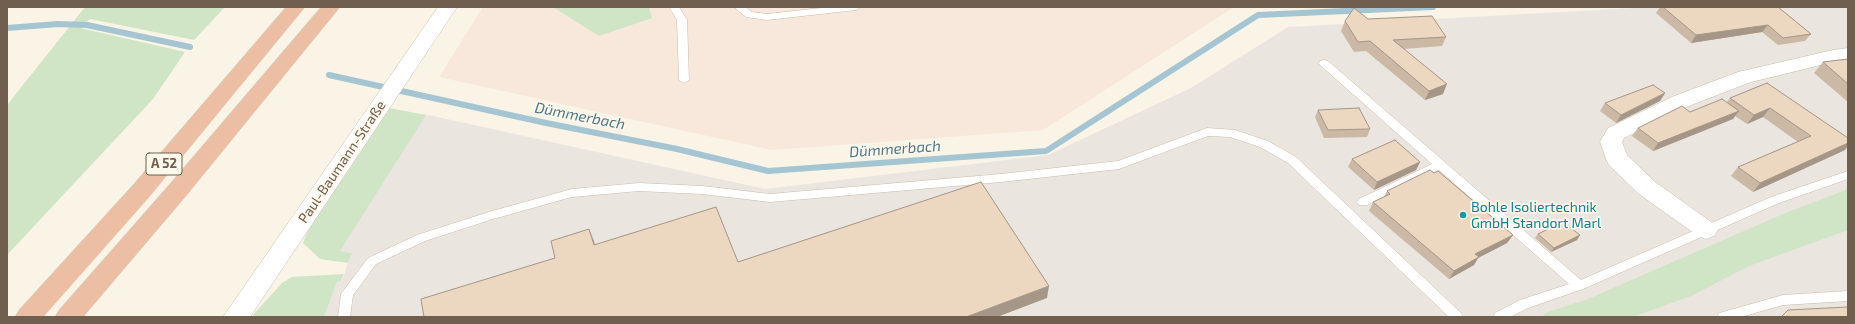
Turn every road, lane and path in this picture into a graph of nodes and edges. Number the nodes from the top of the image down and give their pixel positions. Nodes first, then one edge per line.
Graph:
1 (296, 7) edge
2 (331, 7) edge
3 (448, 7) edge
4 (674, 7) edge
5 (739, 7) edge
6 (856, 7) edge
7 (1848, 54) edge
8 (1324, 63) dead end
9 (684, 80) dead end
10 (1440, 165) junction
11 (1848, 176) edge
12 (1363, 202) dead end
13 (1706, 230) junction
14 (1579, 286) junction
15 (1848, 296) edge
16 (28, 317) edge
17 (68, 317) edge
18 (236, 317) edge
19 (344, 317) edge
20 (1457, 317) edge
21 (1499, 317) edge
22 (1723, 317) edge

1 - 16 highway, A 52
2 - 17 highway, A 52
3 - 18 street, Paul-Baumann-Straße
4 - 9 lane
5 - 6 lane
7 - 13 street
8 - 10 lane
10 - 12 lane
10 - 14 lane
11 - 13 lane
13 - 14 lane
14 - 21 lane
15 - 22 lane
19 - 20 lane

